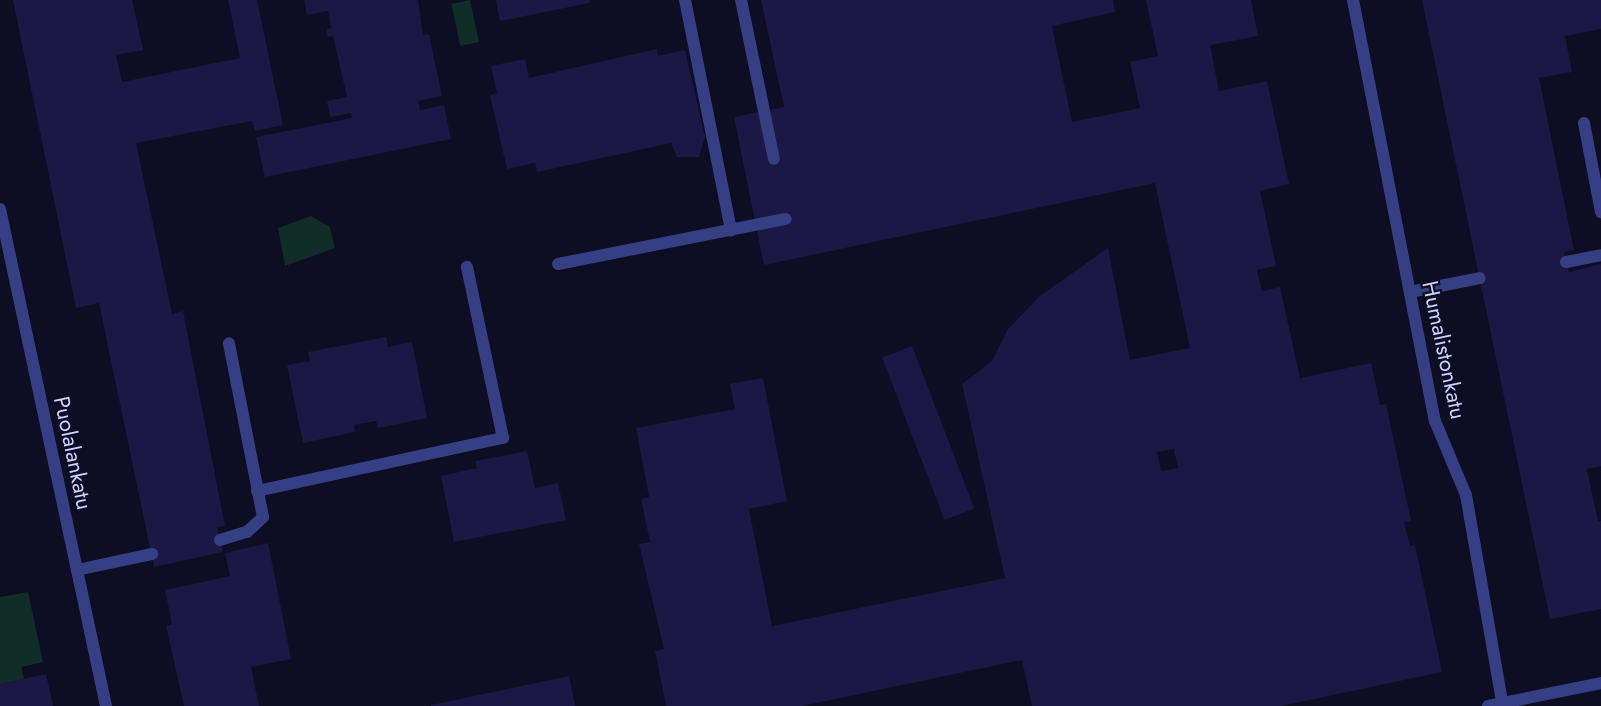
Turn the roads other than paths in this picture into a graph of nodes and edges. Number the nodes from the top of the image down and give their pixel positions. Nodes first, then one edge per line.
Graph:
1 (685, 0) edge
2 (741, 0) edge
3 (1353, 0) edge
4 (1584, 123) dead end
5 (774, 159) dead end
6 (0, 209) edge
7 (1601, 212) edge
8 (786, 219) dead end
9 (731, 230) junction
10 (1601, 255) edge
11 (1566, 262) dead end
12 (558, 264) dead end
13 (467, 267) dead end
14 (1480, 278) dead end
15 (1410, 292) junction
16 (229, 343) dead end
17 (257, 491) junction
18 (220, 540) dead end
19 (152, 554) dead end
20 (76, 570) junction
21 (1601, 683) edge
22 (1503, 705) edge
23 (106, 706) edge
24 (1488, 706) edge

1 - 9 street
2 - 5 street
3 - 15 street, Humalistonkatu
4 - 7 street
6 - 20 street, Puolalankatu
8 - 9 street
9 - 12 street
10 - 11 street
13 - 17 street
14 - 15 street
15 - 22 street, Humalistonkatu
16 - 17 street
17 - 18 street
19 - 20 street
20 - 23 street, Puolalankatu
21 - 22 street
22 - 24 street

